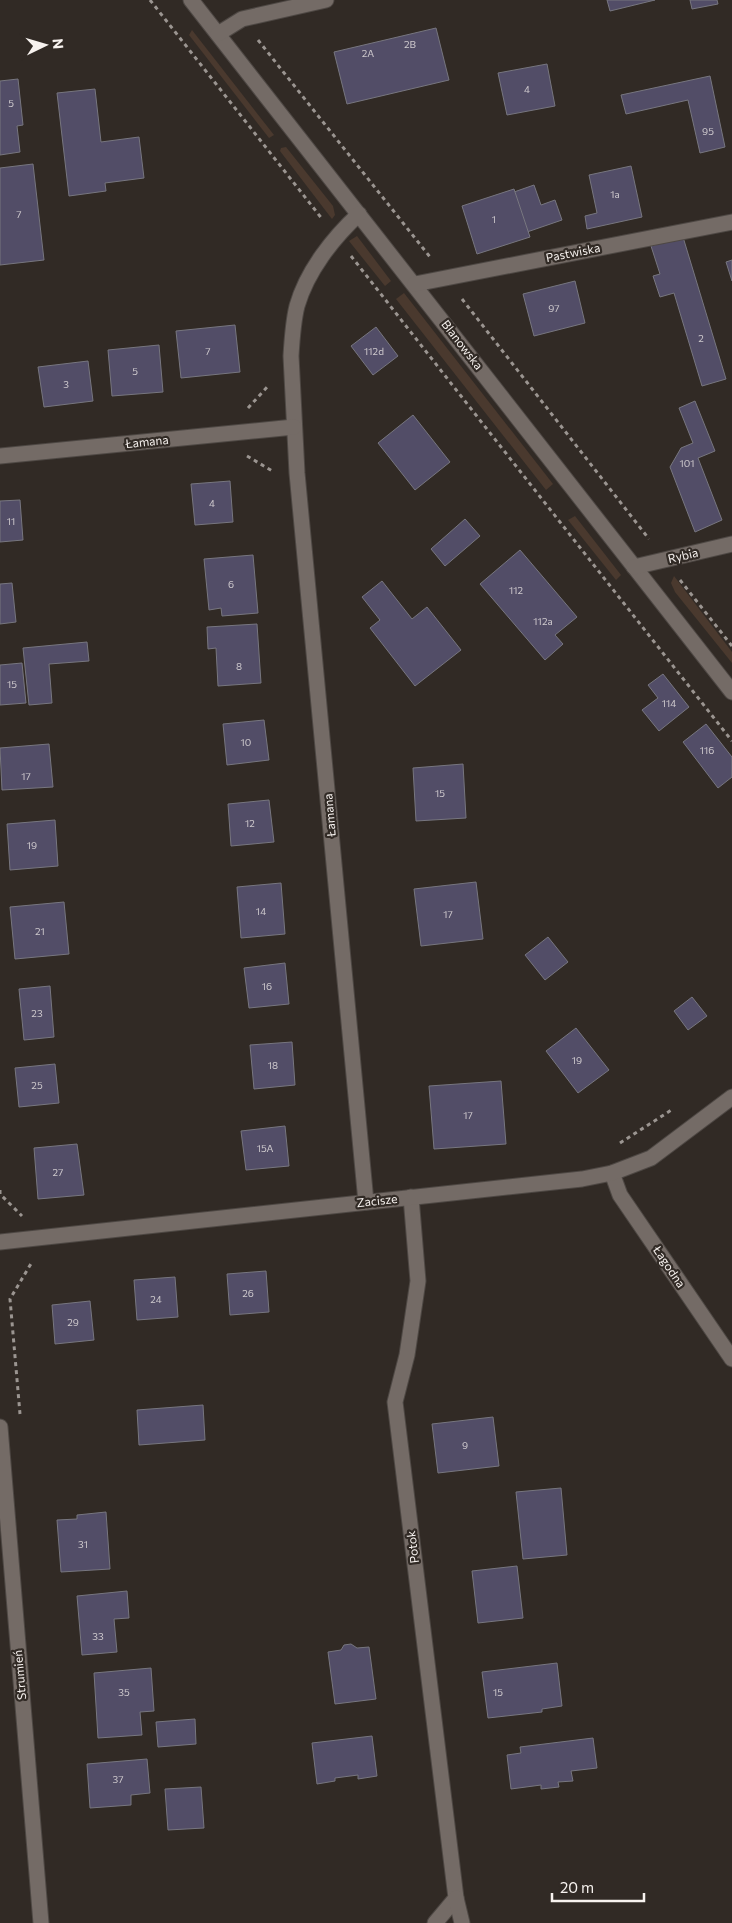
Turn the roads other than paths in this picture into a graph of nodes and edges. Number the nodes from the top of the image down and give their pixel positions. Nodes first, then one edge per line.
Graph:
1 (191, 0) edge
2 (326, 0) edge
3 (218, 34) junction
4 (359, 214) junction
5 (732, 222) edge
6 (415, 284) junction
7 (294, 427) junction
8 (0, 456) edge
9 (732, 544) edge
10 (634, 567) junction
11 (732, 692) edge
12 (732, 1097) edge
13 (612, 1173) junction
14 (411, 1197) junction
15 (366, 1202) junction
16 (0, 1242) edge
17 (732, 1359) edge
18 (0, 1427) edge
19 (456, 1898) junction
20 (41, 1923) edge
21 (435, 1923) edge
22 (462, 1923) edge

1 - 3 street, Blanowska
2 - 3 street
3 - 4 street, Blanowska
4 - 6 street, Blanowska
4 - 7 street, Łamana
5 - 6 street, Pastwiska
6 - 10 street, Blanowska
7 - 8 street, Łamana
7 - 15 street, Łamana
9 - 10 street, Rybia
10 - 11 street, Blanowska
12 - 13 street, Zacisze
13 - 14 street, Zacisze
13 - 17 street, Łagodna
14 - 15 street, Zacisze
14 - 19 street, Potok
15 - 16 street, Zacisze
18 - 20 street, Strumień
19 - 21 street
19 - 22 street, Potok

